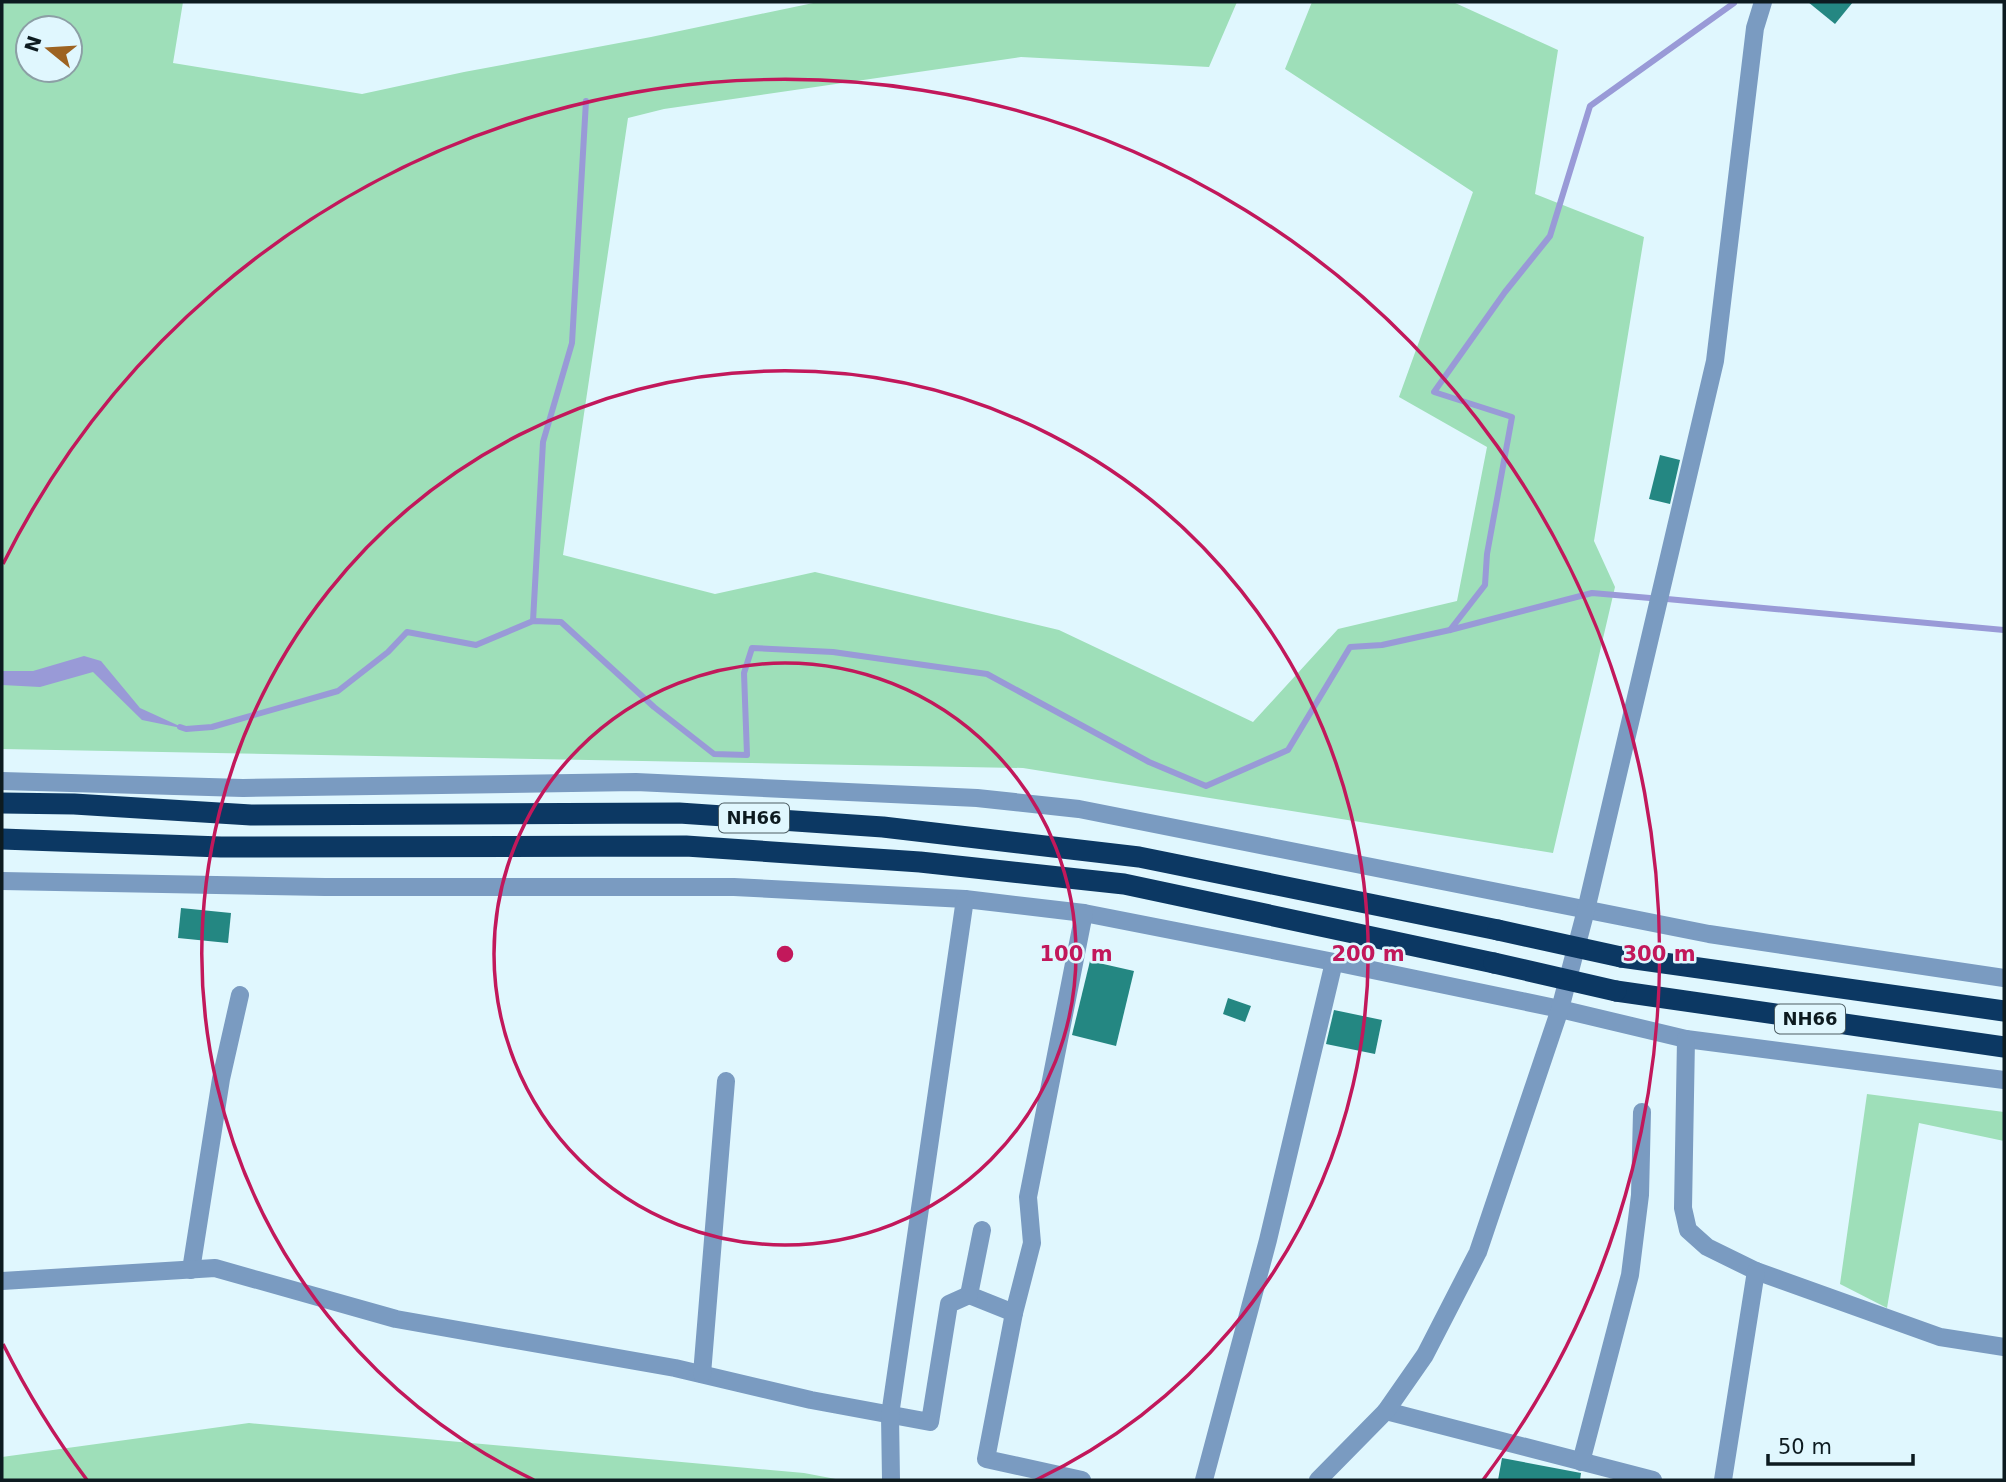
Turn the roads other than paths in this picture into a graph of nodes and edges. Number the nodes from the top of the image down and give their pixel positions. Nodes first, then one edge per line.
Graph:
1 (1763, 2) edge
2 (2, 781) edge
3 (2, 803) edge
4 (2, 839) edge
5 (2, 881) edge
6 (965, 900) junction
7 (1586, 910) junction
8 (1084, 913) junction
9 (1334, 962) junction
10 (2004, 978) edge
11 (240, 995) dead end
12 (1560, 1009) junction
13 (2004, 1012) edge
14 (1686, 1039) junction
15 (2004, 1047) edge
16 (726, 1080) dead end
17 (2004, 1080) edge
18 (1642, 1112) dead end
19 (982, 1230) dead end
20 (191, 1270) junction
21 (1756, 1271) junction
22 (2, 1281) edge
23 (969, 1295) junction
24 (1014, 1314) junction
25 (2004, 1348) edge
26 (702, 1374) junction
27 (1386, 1411) junction
28 (890, 1415) junction
29 (1581, 1462) junction
30 (891, 1480) edge
31 (1082, 1480) edge
32 (1204, 1480) edge
33 (1318, 1480) edge
34 (1653, 1480) edge
35 (1723, 1480) edge

1 - 7 street
2 - 7 street
3 - 13 highway, NH66, bridge
4 - 15 highway, NH66, bridge
5 - 6 street
6 - 8 street
6 - 28 street
7 - 10 street
7 - 12 street
8 - 9 street
8 - 24 street
9 - 12 street
9 - 32 street
11 - 20 street
12 - 14 street
12 - 27 street
14 - 17 street
14 - 21 street
16 - 26 street
18 - 29 street
19 - 23 street
20 - 22 street
20 - 26 street
21 - 25 street
21 - 35 street
23 - 24 street
23 - 28 street
24 - 31 street
26 - 28 street
27 - 29 street
27 - 33 street
28 - 30 street
29 - 34 street

